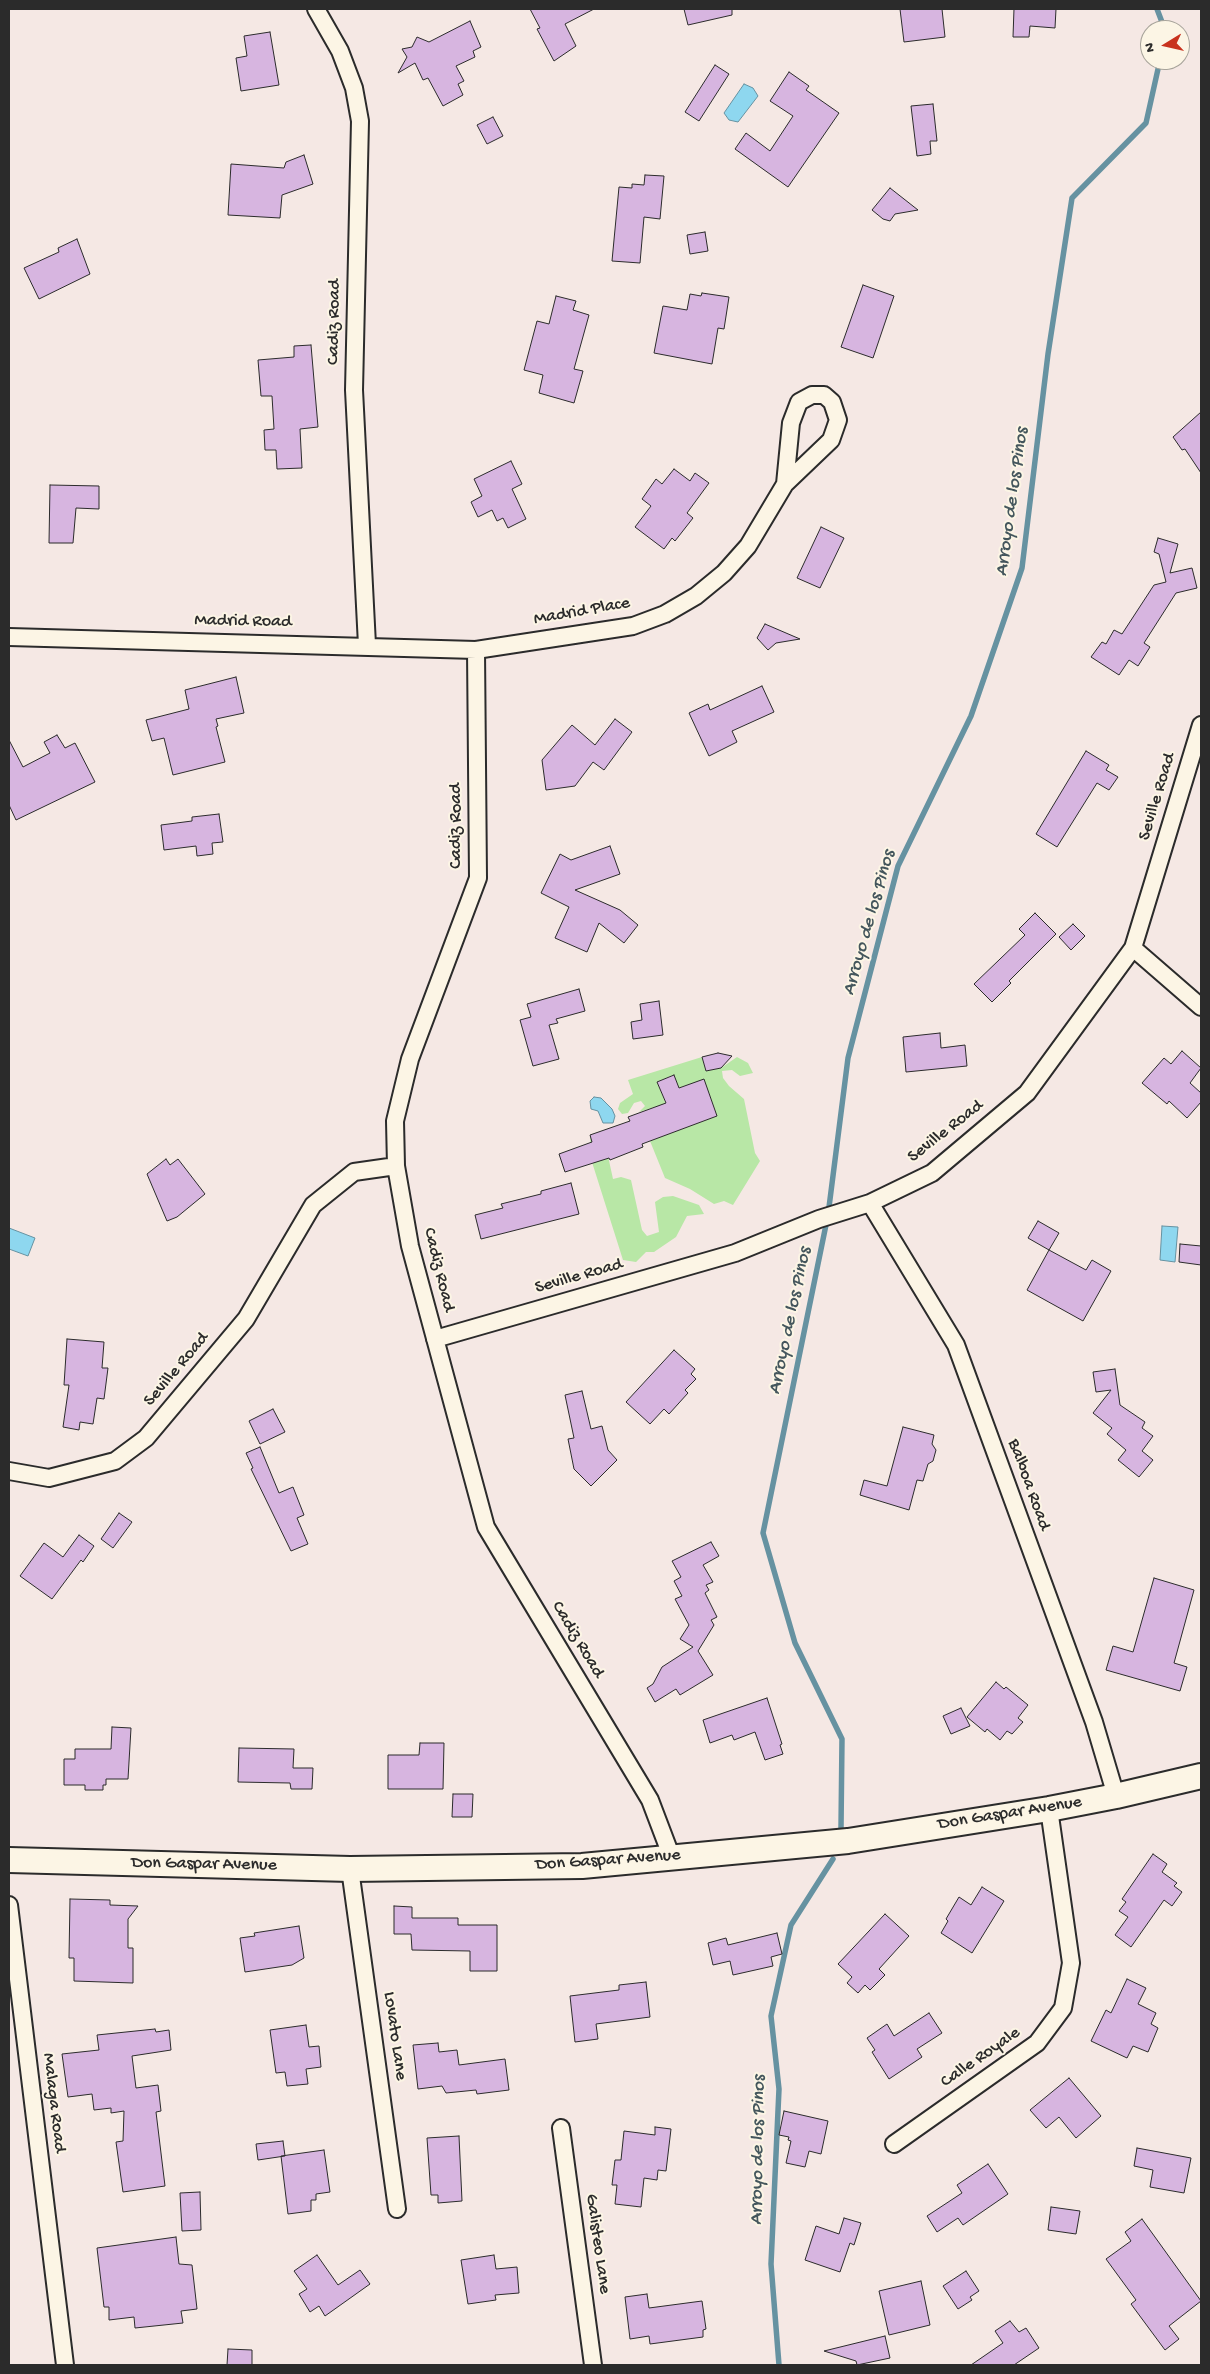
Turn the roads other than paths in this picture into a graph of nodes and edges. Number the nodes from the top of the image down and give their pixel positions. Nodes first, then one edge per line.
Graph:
1 (316, 9) edge
2 (785, 484) junction
3 (9, 637) edge
4 (367, 645) junction
5 (476, 650) junction
6 (1201, 725) edge
7 (1133, 948) junction
8 (1201, 1007) edge
9 (396, 1166) junction
10 (870, 1203) junction
11 (435, 1339) junction
12 (9, 1471) edge
13 (1201, 1776) edge
14 (1116, 1796) junction
15 (1049, 1809) junction
16 (672, 1858) junction
17 (9, 1860) edge
18 (350, 1869) junction
19 (9, 1905) edge
20 (561, 2128) dead end
21 (894, 2144) dead end
22 (397, 2209) dead end
23 (64, 2365) edge
24 (593, 2365) edge

1 - 4 street, Cadiz Road
2 - 2 street, Madrid Place
2 - 5 street, Madrid Place
3 - 4 street, Madrid Road
4 - 5 street, Madrid Road
5 - 9 street, Cadiz Road
6 - 7 street, Seville Road
7 - 8 street
7 - 10 street, Seville Road
9 - 11 street, Cadiz Road
9 - 12 street, Seville Road
10 - 11 street, Seville Road
10 - 14 street, Balboa Road
11 - 16 street, Cadiz Road
13 - 14 street, Don Gaspar Avenue
14 - 15 street, Don Gaspar Avenue
15 - 16 street, Don Gaspar Avenue
15 - 21 street, Calle Royale
16 - 18 street, Don Gaspar Avenue
17 - 18 street, Don Gaspar Avenue
18 - 22 street, Lovato Lane
19 - 23 street, Malaga Road
20 - 24 street, Galisteo Lane

